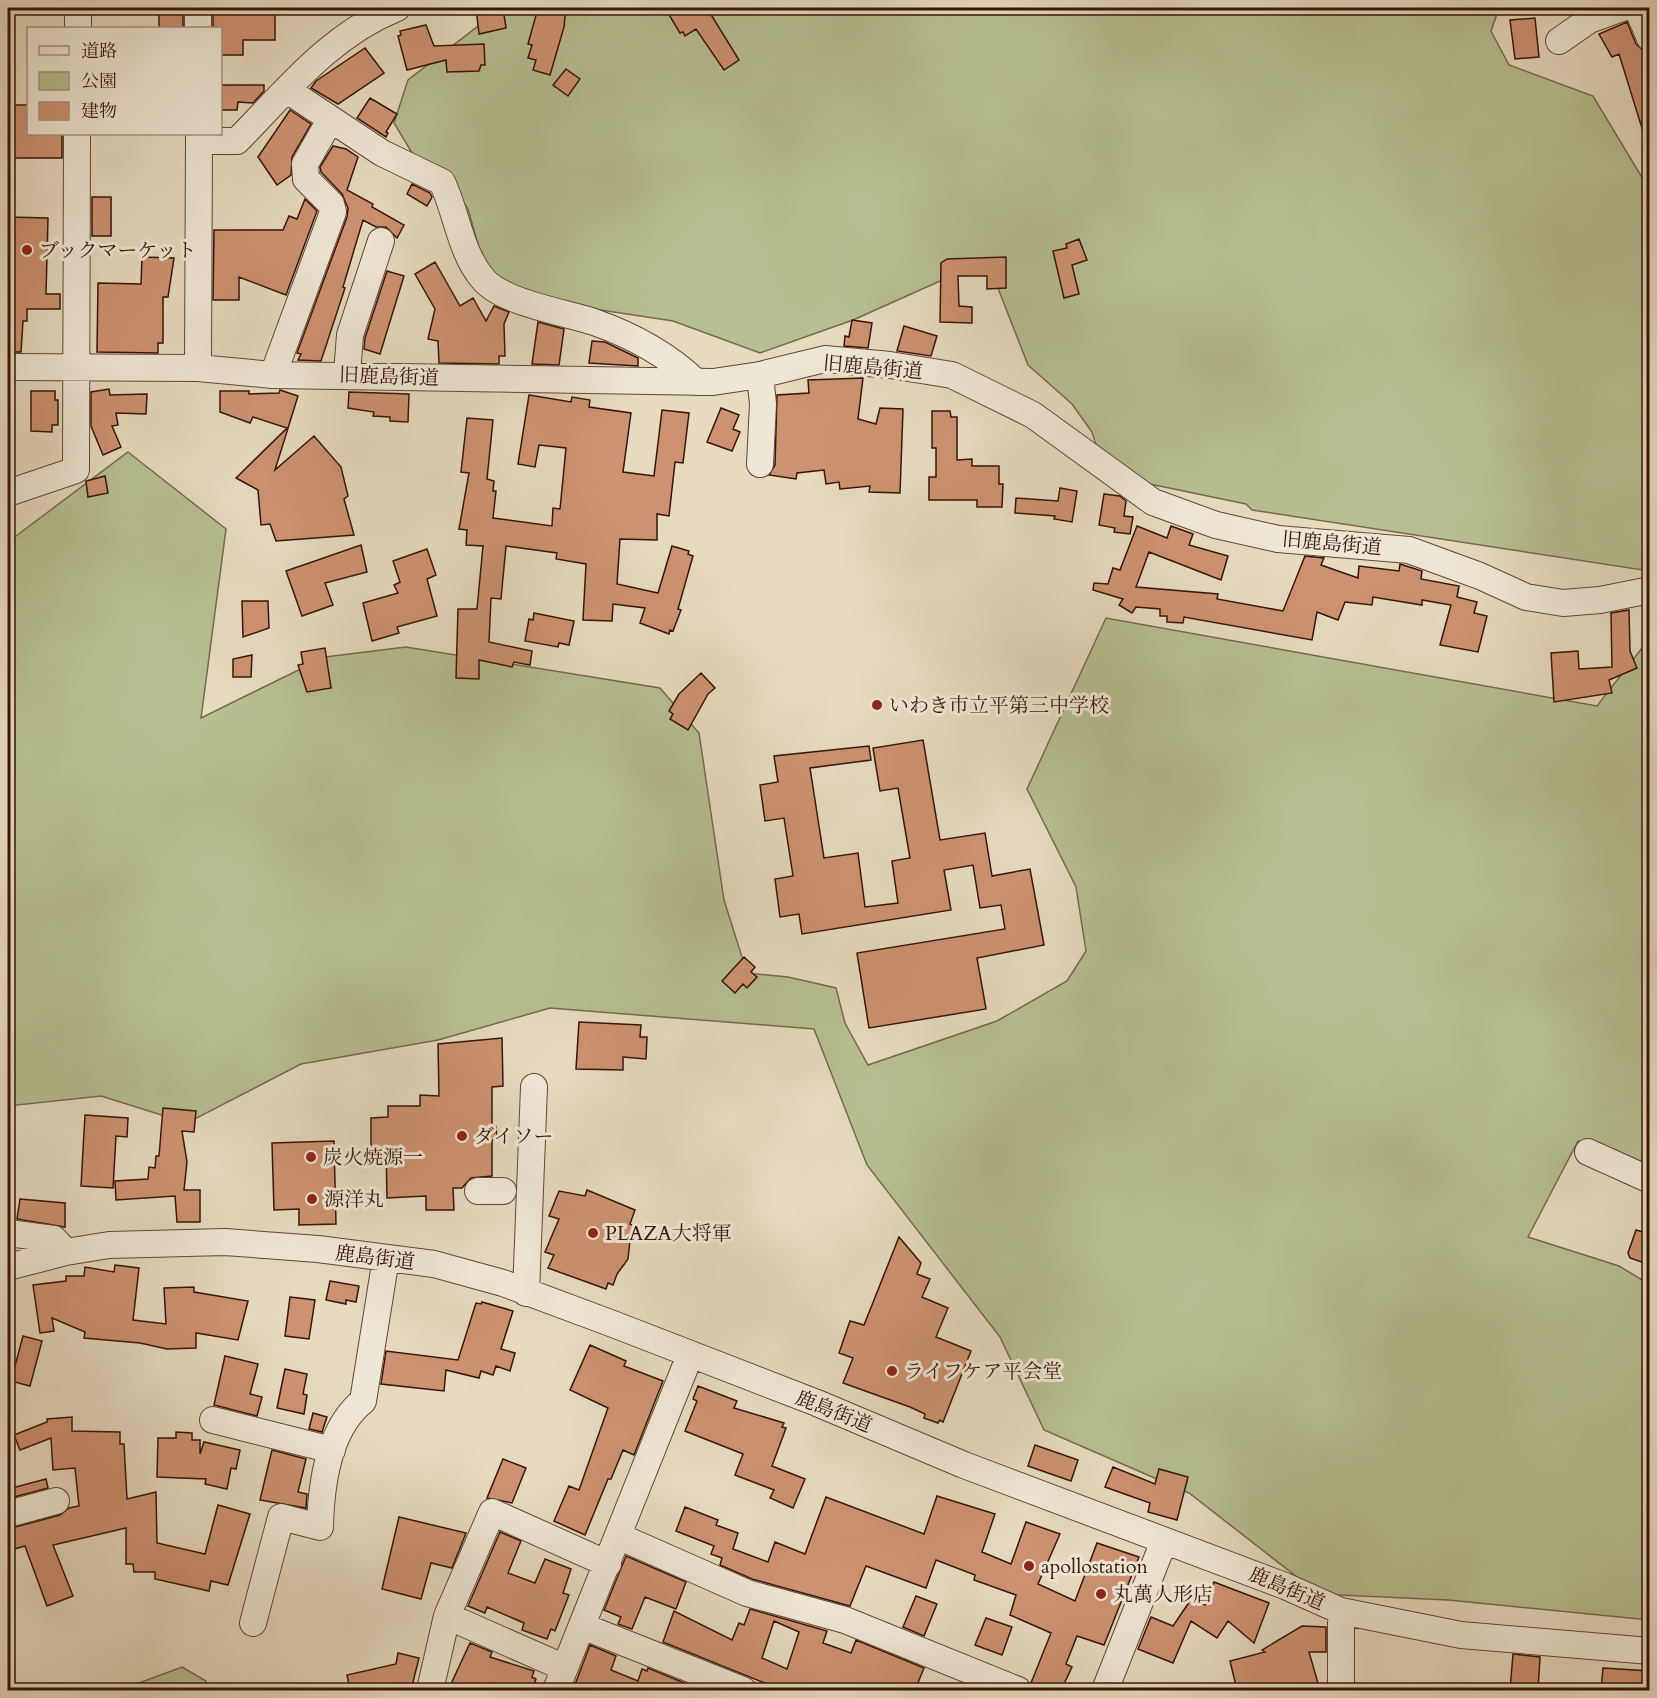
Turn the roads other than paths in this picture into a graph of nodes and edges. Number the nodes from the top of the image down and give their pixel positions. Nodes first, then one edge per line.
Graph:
1 (78, 8) edge
2 (198, 8) edge
3 (397, 8) edge
4 (1622, 8) edge
5 (1637, 8) edge
6 (78, 27) edge
7 (198, 27) edge
8 (1650, 38) edge
9 (1559, 41) dead end
10 (287, 90) junction
11 (330, 120) junction
12 (77, 135) edge
13 (199, 137) edge
14 (381, 241) dead end
15 (8, 367) edge
16 (198, 368) junction
17 (75, 369) junction
18 (273, 375) junction
19 (347, 375) junction
20 (760, 375) junction
21 (696, 382) junction
22 (760, 464) dead end
23 (8, 493) edge
24 (1650, 590) edge
25 (534, 1088) dead end
26 (1588, 1152) dead end
27 (1650, 1180) edge
28 (471, 1189) dead end
29 (504, 1191) dead end
30 (8, 1233) edge
31 (66, 1252) junction
32 (386, 1258) junction
33 (8, 1267) edge
34 (526, 1293) junction
35 (690, 1355) junction
36 (213, 1420) dead end
37 (332, 1450) junction
38 (56, 1501) dead end
39 (8, 1514) edge
40 (618, 1536) junction
41 (1164, 1540) junction
42 (608, 1563) junction
43 (1341, 1611) junction
44 (447, 1616) junction
45 (253, 1623) dead end
46 (582, 1626) junction
47 (1650, 1651) edge
48 (560, 1679) edge
49 (430, 1690) edge
50 (743, 1690) edge
51 (1018, 1690) edge
52 (1105, 1690) edge
53 (1341, 1690) edge

1 - 6 street
2 - 7 street
3 - 10 street
4 - 9 street
5 - 8 street
10 - 11 street
10 - 13 street
11 - 18 street
11 - 21 street
12 - 17 street
13 - 16 street
14 - 19 street
15 - 17 street, 旧鹿島街道
16 - 17 street, 旧鹿島街道
16 - 18 street, 旧鹿島街道
17 - 23 street
18 - 19 street, 旧鹿島街道
19 - 21 street, 旧鹿島街道
20 - 21 street, 旧鹿島街道
20 - 22 street
20 - 24 street, 旧鹿島街道
25 - 34 street
26 - 27 street
28 - 29 street
30 - 31 street
31 - 32 street, 鹿島街道
31 - 33 street, 鹿島街道
32 - 34 street, 鹿島街道
32 - 37 street
34 - 35 street, 鹿島街道
35 - 40 street
35 - 41 street, 鹿島街道
36 - 37 street
37 - 45 street
38 - 39 street
40 - 42 street
40 - 51 street
41 - 43 street, 鹿島街道
41 - 52 street
42 - 44 street
42 - 46 street
43 - 47 street, 鹿島街道
43 - 53 street
44 - 48 street
44 - 49 street
46 - 48 street
46 - 50 street

